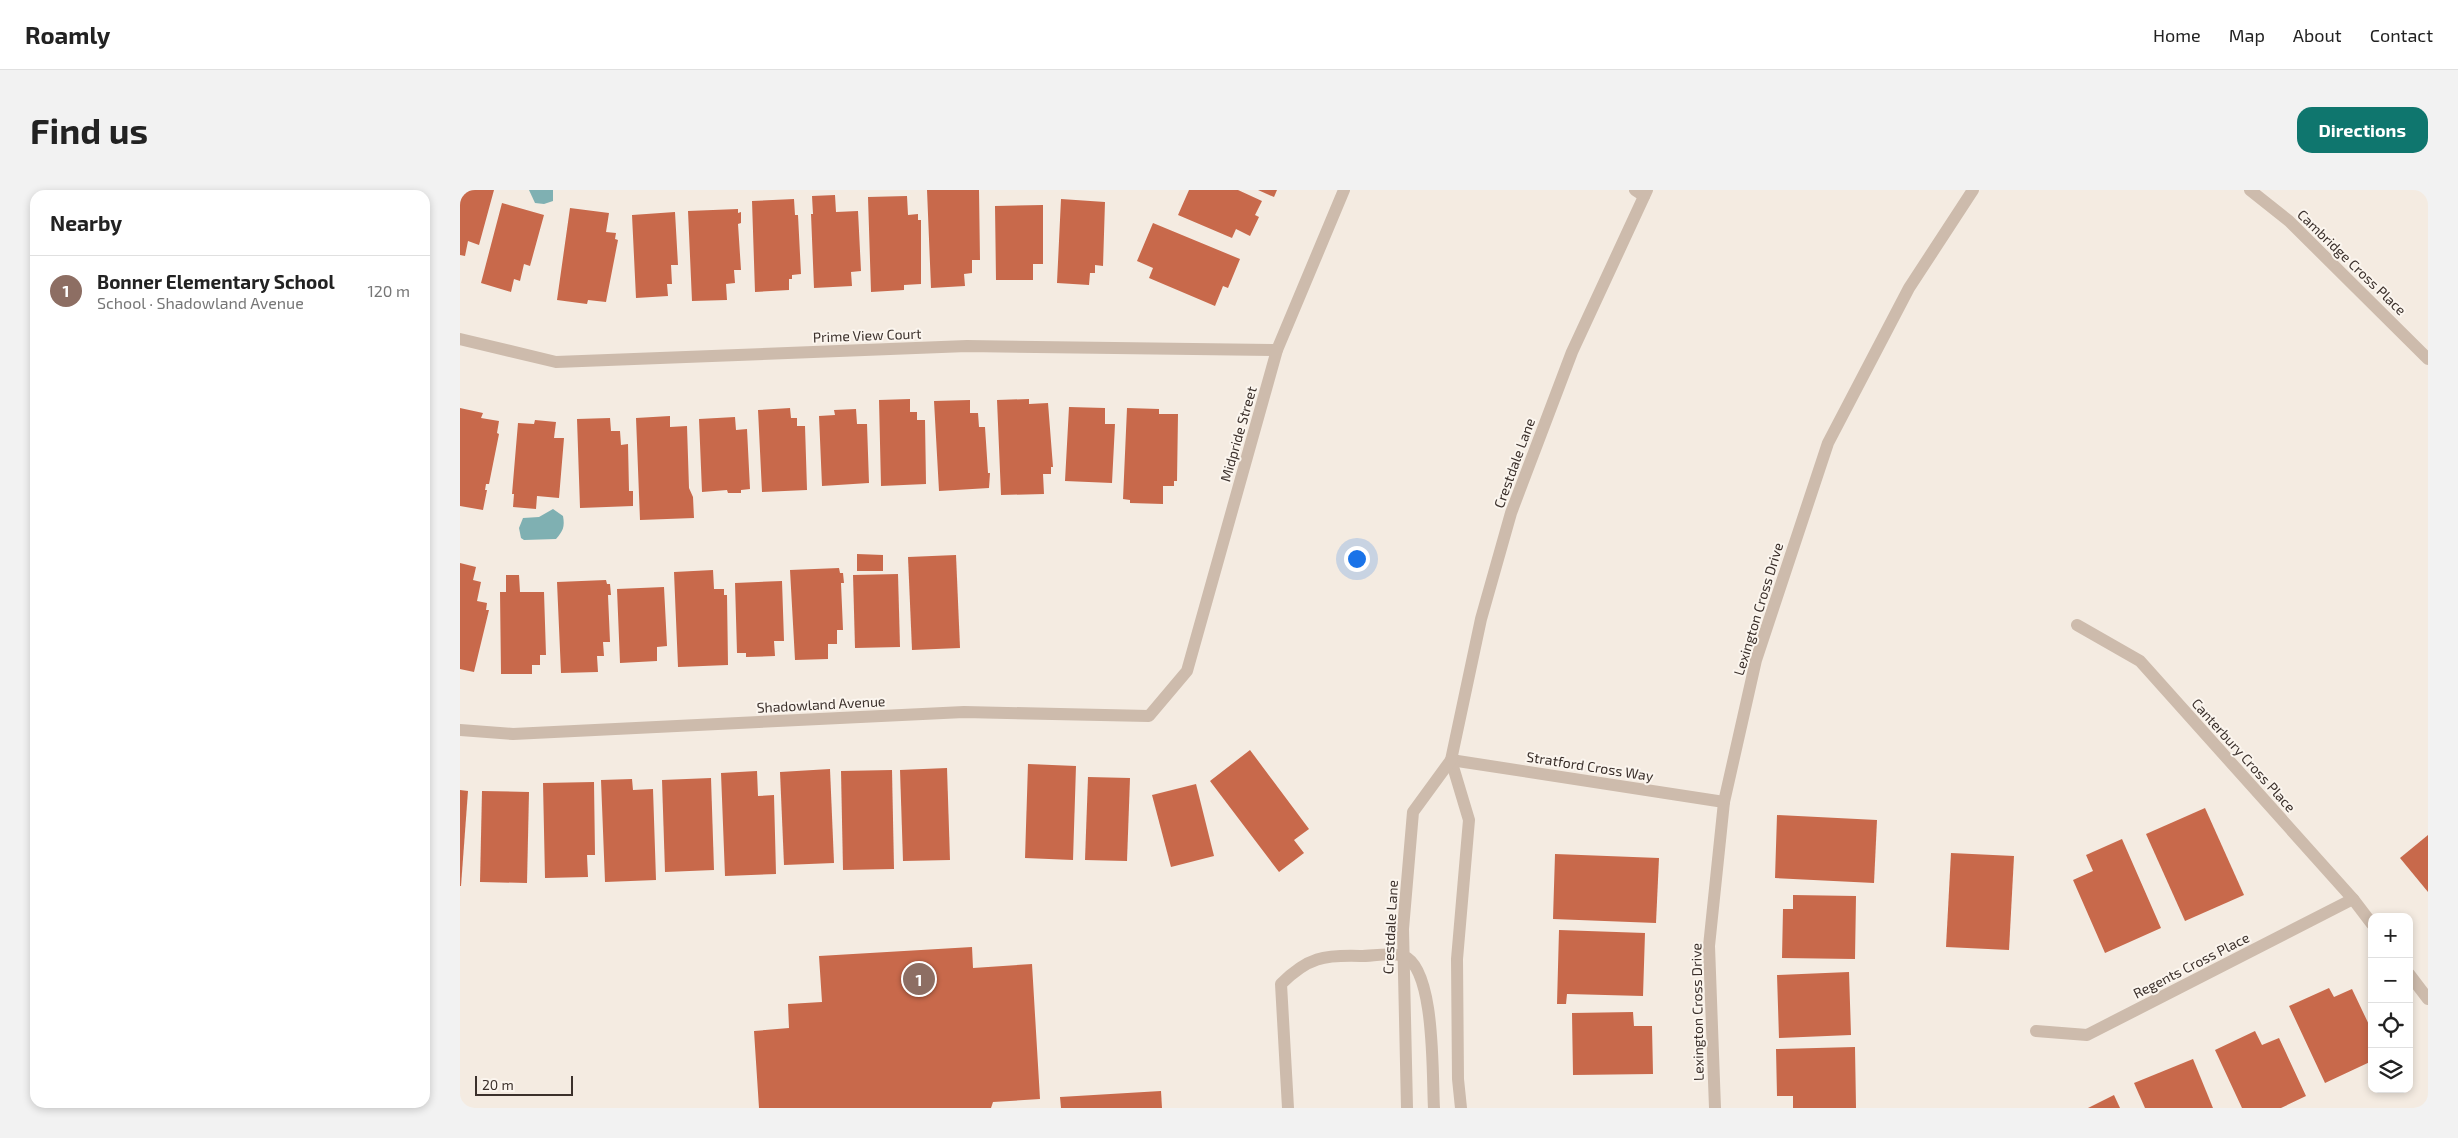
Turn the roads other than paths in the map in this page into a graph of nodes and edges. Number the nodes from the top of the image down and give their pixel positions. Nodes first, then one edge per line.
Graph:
1 (1344, 190) edge
2 (1973, 190) edge
3 (2250, 190) edge
4 (1642, 192) edge
5 (460, 339) edge
6 (1277, 350) junction
7 (2428, 359) edge
8 (2077, 625) dead end
9 (1171, 688) joint
10 (460, 730) edge
11 (1451, 760) junction
12 (1724, 802) junction
13 (2353, 899) junction
14 (2368, 919) edge
15 (1403, 956) junction
16 (2413, 979) edge
17 (2428, 999) edge
18 (2036, 1031) dead end
19 (1288, 1108) edge
20 (1407, 1108) edge
21 (1434, 1108) edge
22 (1461, 1108) edge
23 (1715, 1108) edge

1 - 6 street, Midpride Street
2 - 12 street, Lexington Cross Drive
3 - 7 street, Cambridge Cross Place
4 - 11 street, Crestdale Lane
5 - 6 street, Prime View Court
6 - 9 street, Midpride Street
8 - 13 street, Canterbury Cross Place
9 - 10 street, Shadowland Avenue
11 - 12 street, Stratford Cross Way
11 - 15 street, Crestdale Lane
11 - 22 street, Crestdale Lane
12 - 23 street, Lexington Cross Drive
13 - 14 street, Canterbury Cross Place
13 - 18 street, Regents Cross Place
15 - 19 street
15 - 20 street, Crestdale Lane
15 - 21 street
16 - 17 street

